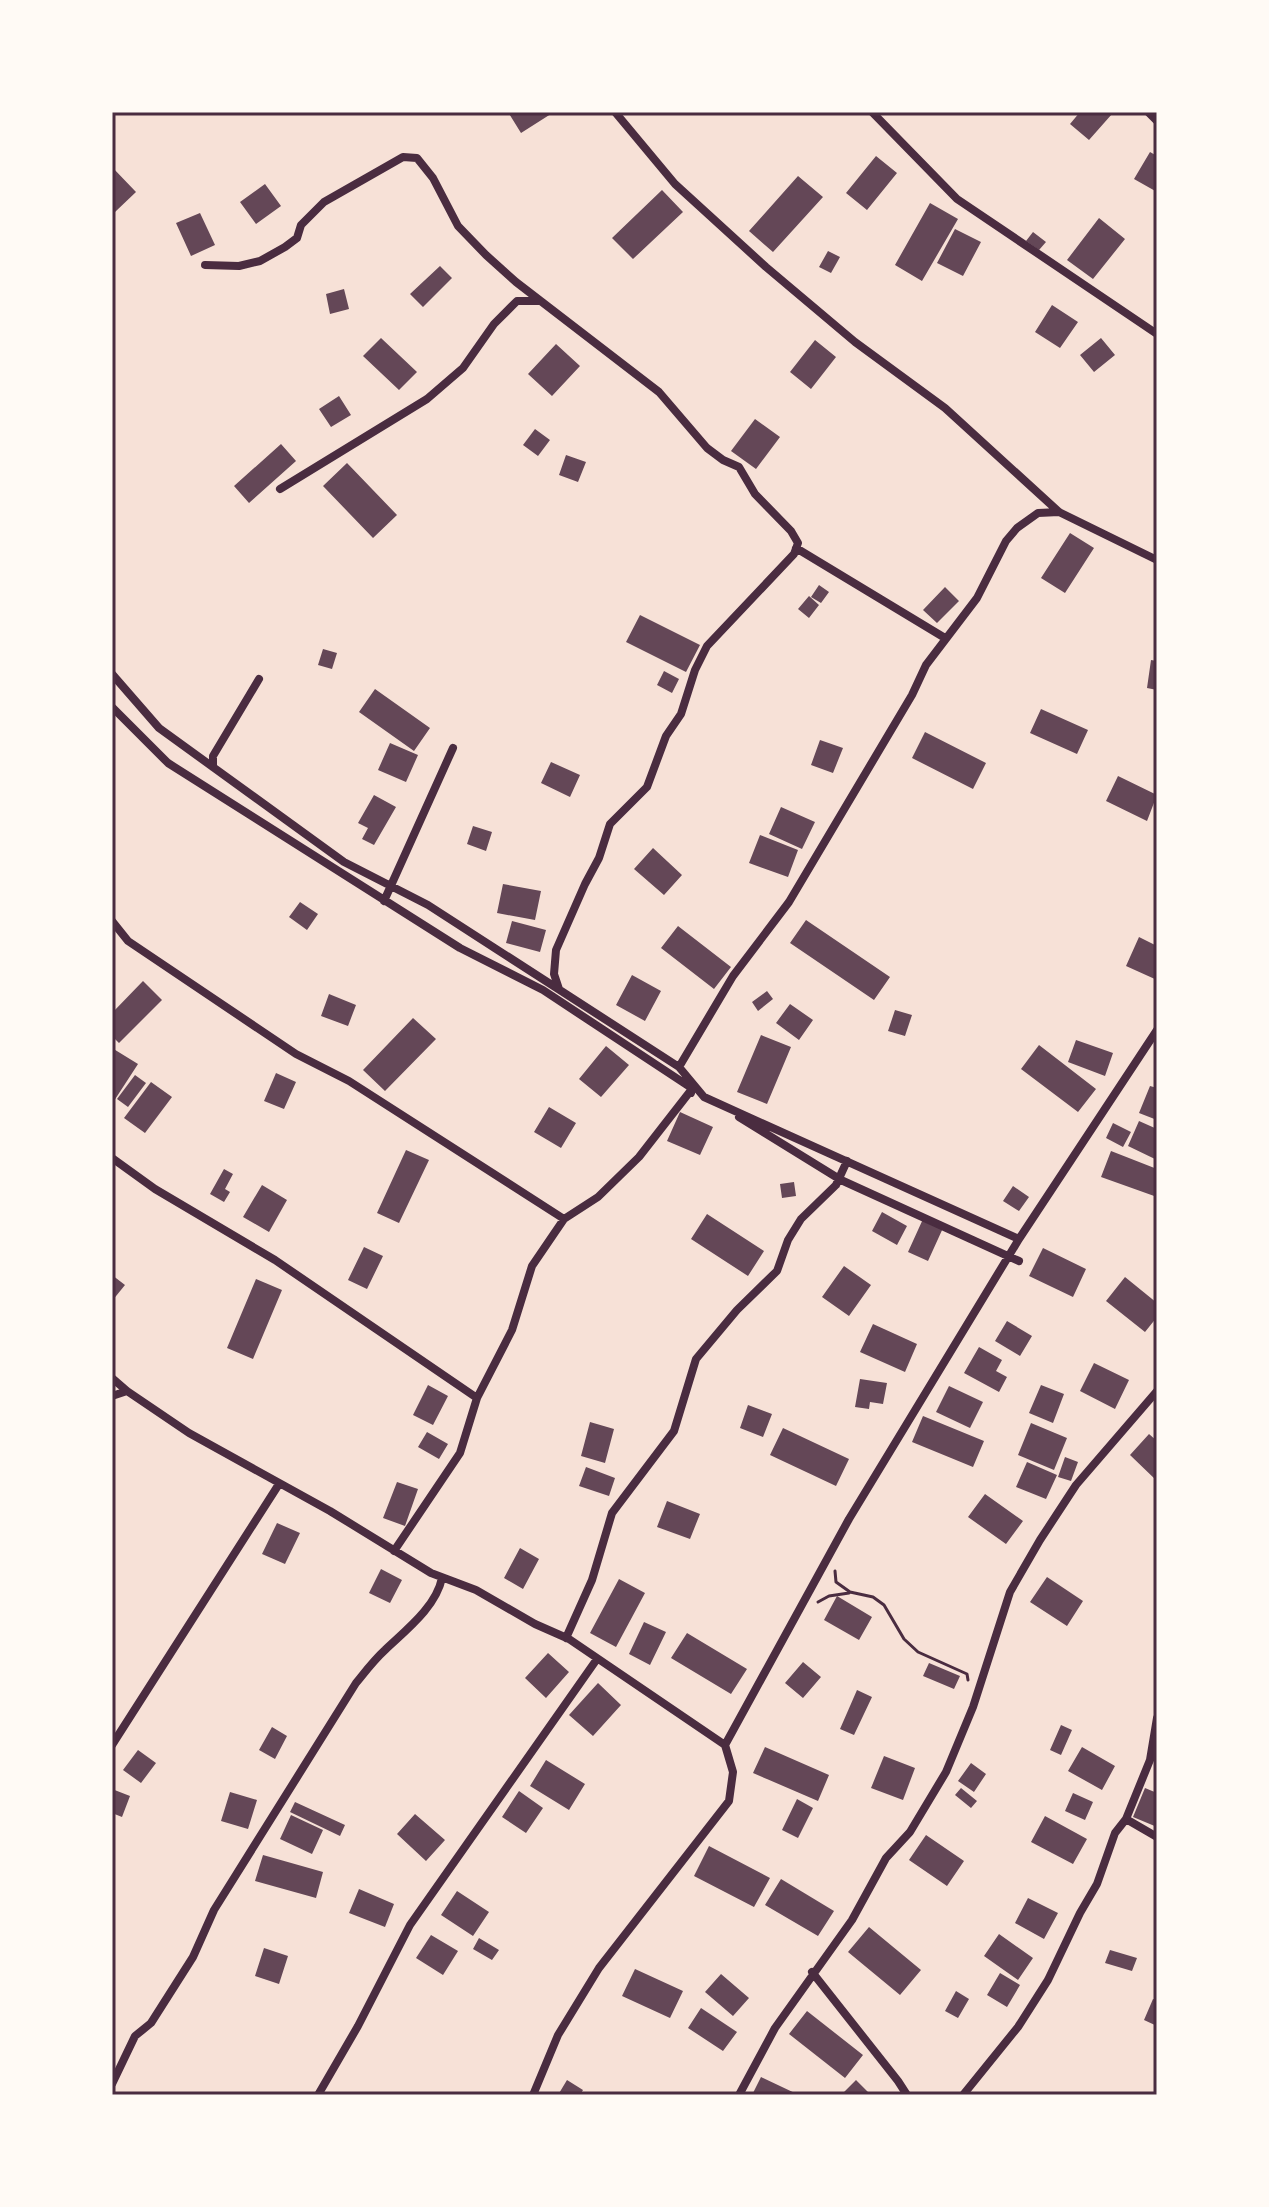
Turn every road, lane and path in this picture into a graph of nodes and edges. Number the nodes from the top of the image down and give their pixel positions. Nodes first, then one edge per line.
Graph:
1 (615, 112) edge
2 (872, 112) edge
3 (1148, 112) edge
4 (1157, 121) edge
5 (205, 265) dead end
6 (541, 301) junction
7 (1157, 334) edge
8 (280, 489) dead end
9 (1059, 512) junction
10 (796, 548) junction
11 (1157, 560) edge
12 (945, 638) junction
13 (112, 674) edge
14 (259, 679) dead end
15 (112, 707) edge
16 (453, 748) dead end
17 (213, 767) junction
18 (384, 901) junction
19 (112, 921) edge
20 (559, 989) junction
21 (1157, 1030) edge
22 (679, 1067) junction
23 (692, 1089) junction
24 (704, 1097) junction
25 (112, 1158) edge
26 (847, 1161) junction
27 (564, 1219) junction
28 (1019, 1239) junction
29 (1019, 1261) dead end
30 (112, 1378) edge
31 (127, 1391) junction
32 (1157, 1391) edge
33 (112, 1396) edge
34 (477, 1398) junction
35 (279, 1484) junction
36 (834, 1547) junction
37 (394, 1551) junction
38 (442, 1578) junction
39 (850, 1592) junction
40 (793, 1622) junction
41 (566, 1638) junction
42 (597, 1659) junction
43 (973, 1707) junction
44 (1157, 1718) edge
45 (112, 1745) edge
46 (725, 1745) junction
47 (1126, 1819) junction
48 (1157, 1837) edge
49 (812, 1972) junction
50 (112, 2084) edge
51 (318, 2095) edge
52 (533, 2095) edge
53 (739, 2095) edge
54 (907, 2095) edge
55 (963, 2095) edge

1 - 9 street
2 - 7 street
3 - 4 street
5 - 6 street
6 - 8 street
6 - 10 street
9 - 11 street
9 - 12 street
10 - 12 street
10 - 20 street
12 - 22 street
13 - 17 street
14 - 17 street
15 - 18 street
16 - 18 street
17 - 20 street
18 - 23 street
19 - 27 street
20 - 22 street
21 - 28 street
22 - 24 street
23 - 24 street
23 - 27 street
23 - 29 street
24 - 26 street
25 - 34 street
26 - 28 street
26 - 41 street
27 - 34 street
28 - 36 street
30 - 31 street
31 - 33 street
31 - 35 street
32 - 43 street
34 - 37 street
35 - 37 street
35 - 45 street
36 - 39 path
36 - 40 street
37 - 38 street
38 - 41 street
38 - 50 street
39 - 40 path
39 - 43 path
40 - 46 street
41 - 42 street
42 - 46 street
42 - 51 street
43 - 49 street
44 - 47 street
46 - 52 street
47 - 48 street
47 - 55 street
49 - 53 street
49 - 54 street

